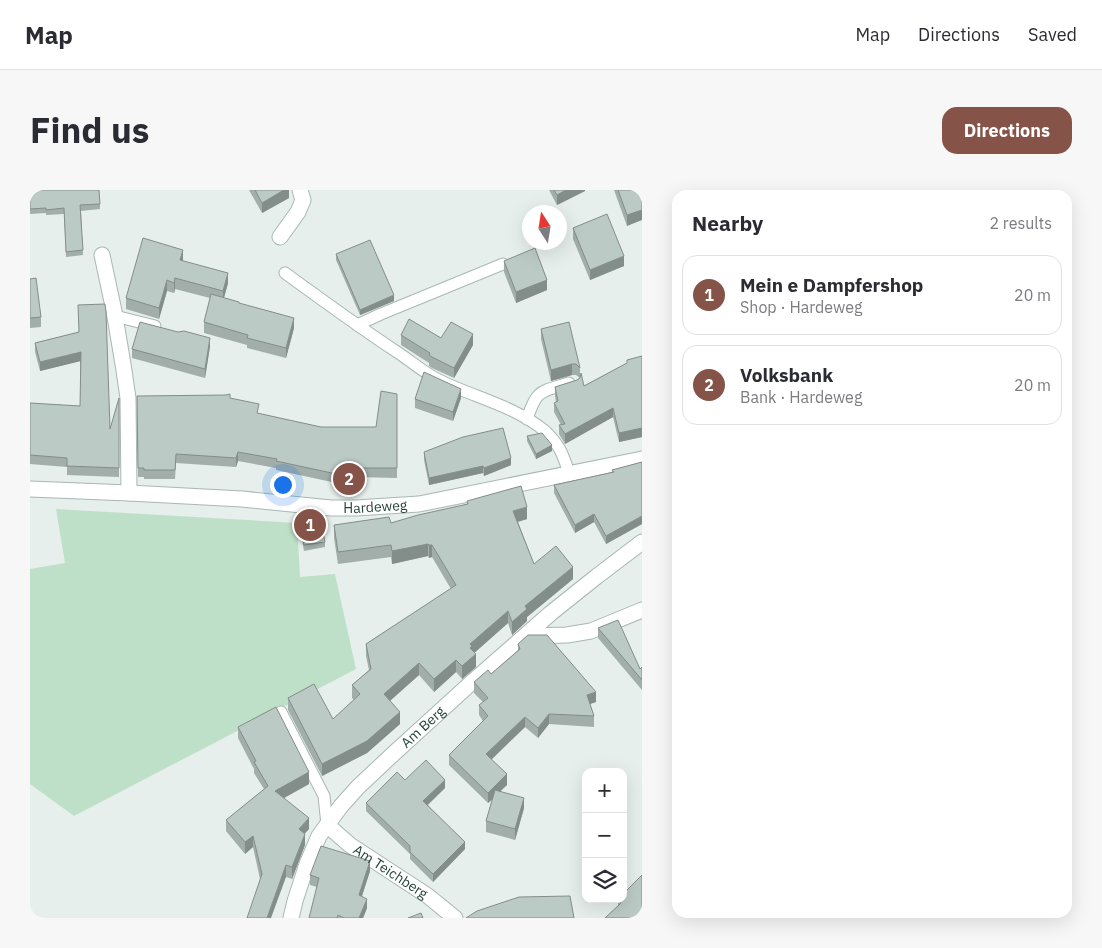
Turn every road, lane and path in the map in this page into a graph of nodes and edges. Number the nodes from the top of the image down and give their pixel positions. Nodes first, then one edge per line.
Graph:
1 (300, 190) edge
2 (280, 237) dead end
3 (102, 255) dead end
4 (503, 264) edge
5 (285, 273) dead end
6 (115, 316) junction
7 (357, 326) junction
8 (161, 328) edge
9 (574, 382) edge
10 (527, 419) junction
11 (642, 459) edge
12 (569, 474) junction
13 (30, 489) edge
14 (129, 493) junction
15 (642, 542) edge
16 (642, 610) edge
17 (525, 636) junction
18 (281, 712) edge
19 (327, 825) junction
20 (291, 918) edge
21 (455, 918) edge

1 - 2 street
3 - 6 street
4 - 7 lane
5 - 7 lane
6 - 8 lane
6 - 14 street
7 - 10 lane
9 - 10 lane
10 - 12 lane
11 - 12 street, Hardeweg
12 - 14 street, Hardeweg
13 - 14 street, Hardeweg
15 - 17 street, Am Berg
16 - 17 street
17 - 19 street, Am Berg
18 - 19 lane
19 - 20 street, Am Berg
19 - 21 street, Am Teichberg

